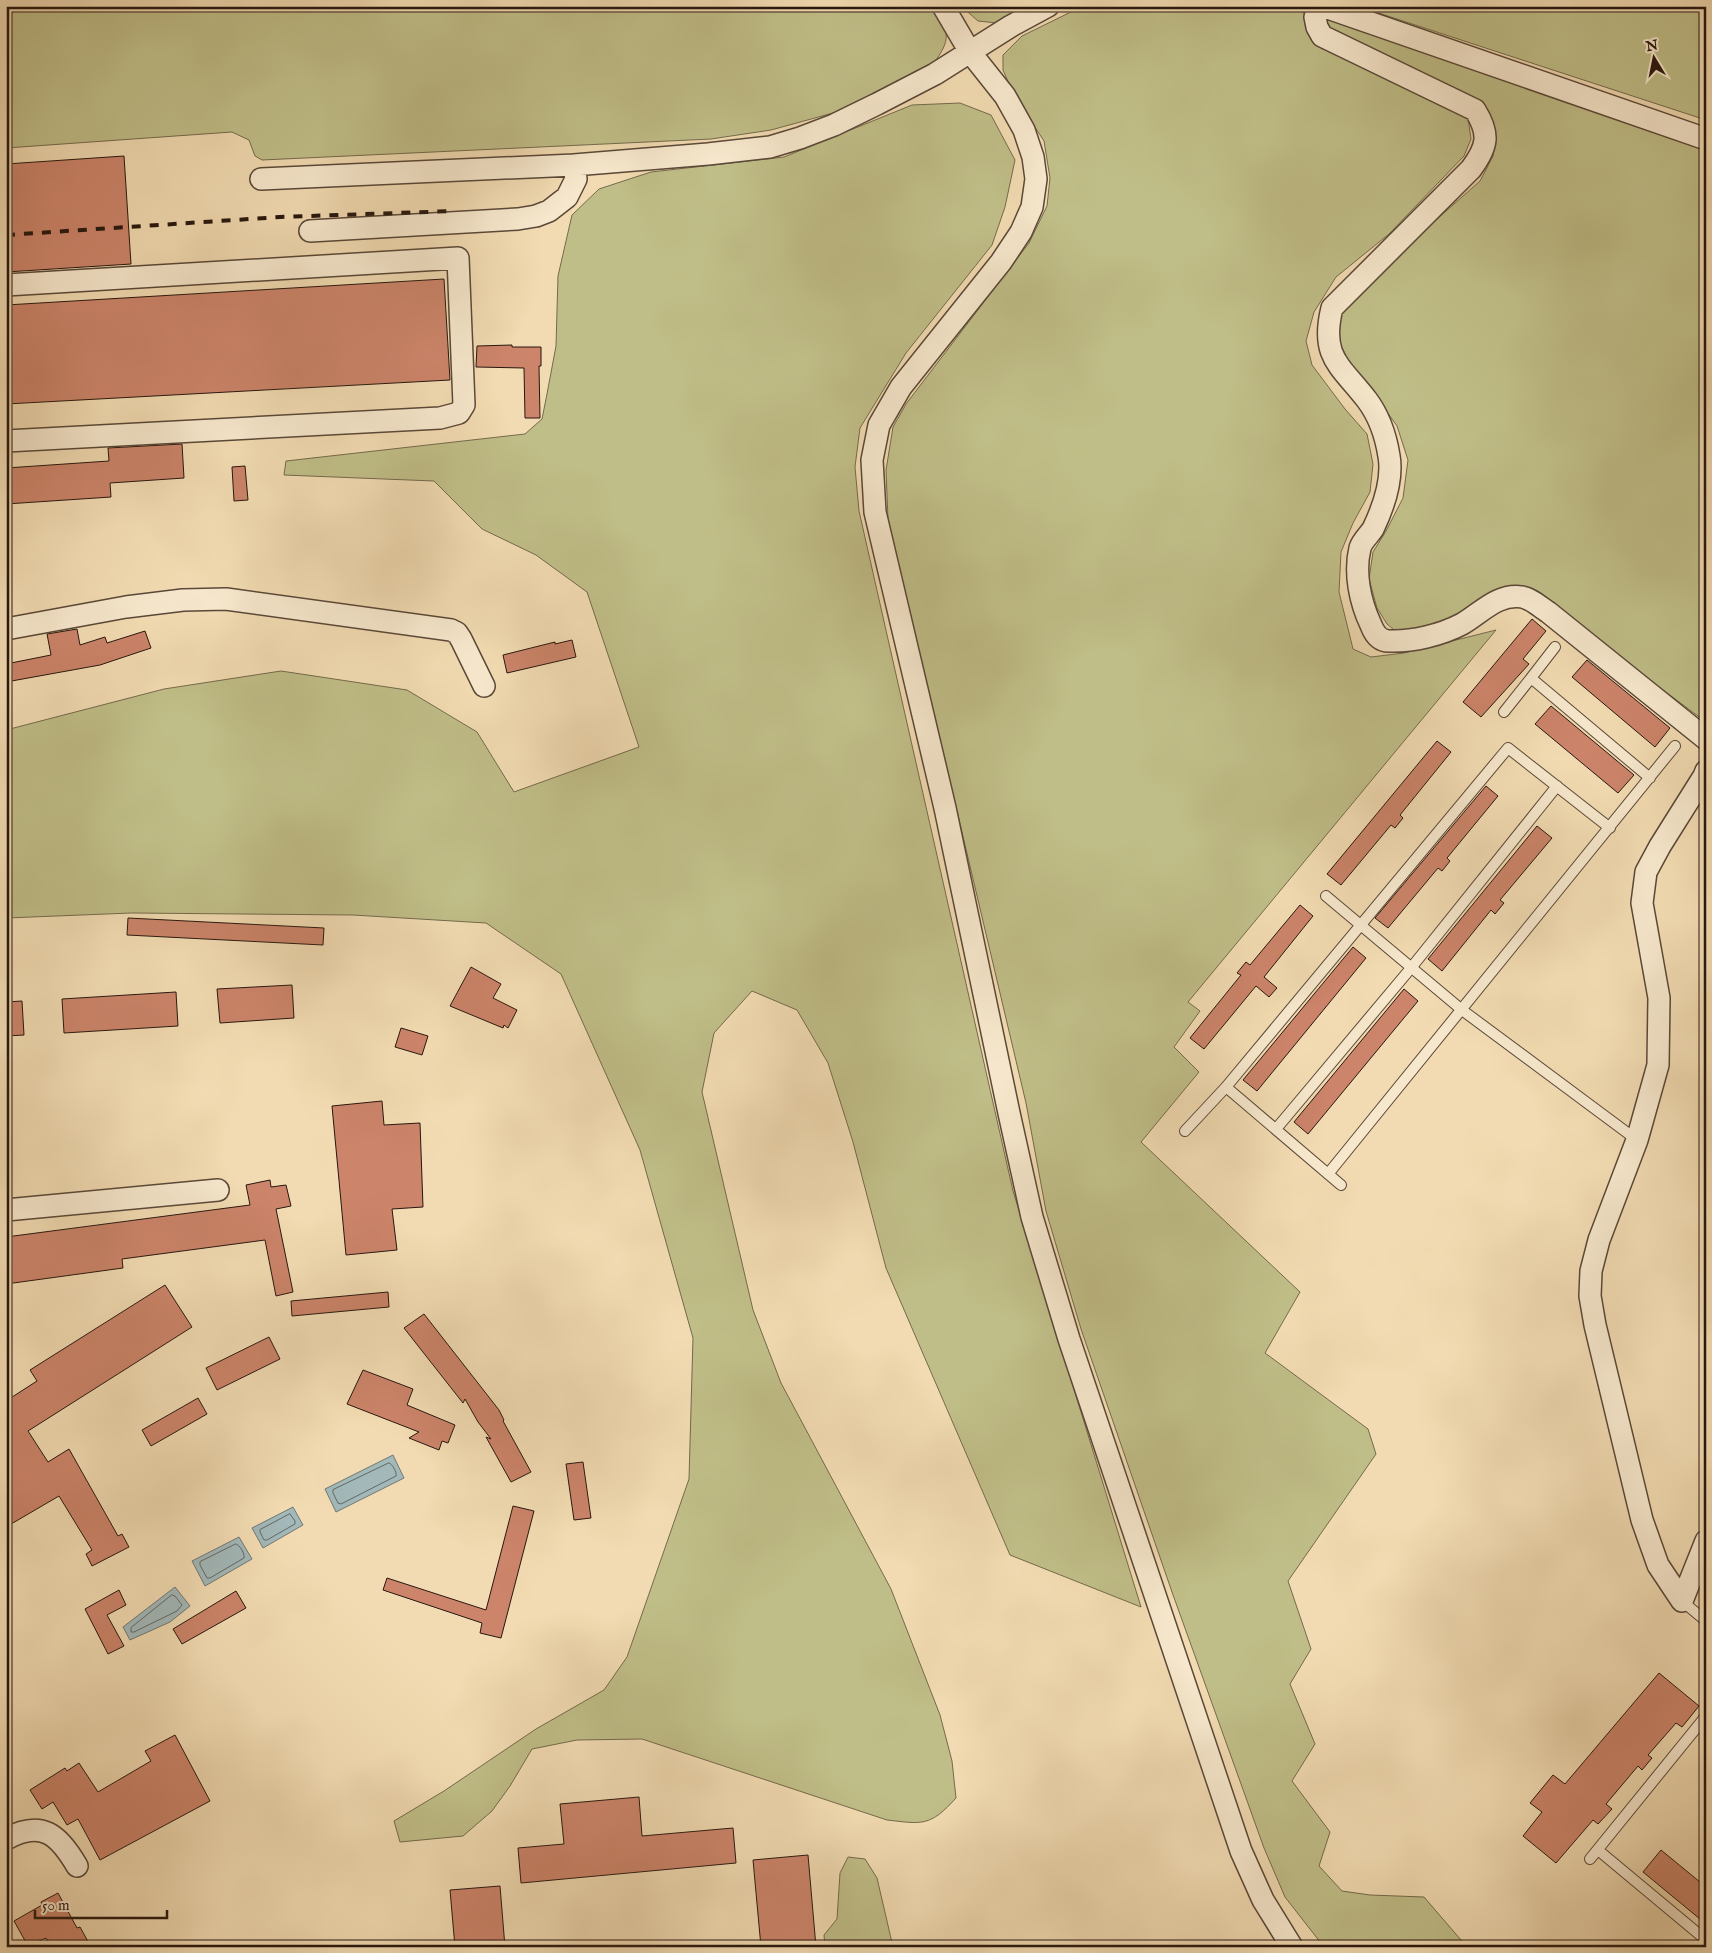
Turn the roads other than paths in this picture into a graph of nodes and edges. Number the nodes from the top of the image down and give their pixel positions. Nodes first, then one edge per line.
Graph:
1 (943, 6) edge
2 (1048, 6) edge
3 (1318, 10) edge
4 (970, 52) junction
5 (1706, 138) edge
6 (574, 165) junction
7 (261, 179) dead end
8 (310, 231) dead end
9 (6, 284) edge
10 (6, 441) edge
11 (6, 629) edge
12 (1555, 647) dead end
13 (1531, 678) junction
14 (484, 686) dead end
15 (1504, 712) dead end
16 (1706, 739) edge
17 (1675, 746) dead end
18 (1706, 771) edge
19 (1650, 778) junction
20 (1557, 786) junction
21 (1610, 828) junction
22 (1326, 896) dead end
23 (1360, 925) junction
24 (1411, 968) junction
25 (1462, 1010) junction
26 (1226, 1087) junction
27 (1276, 1130) junction
28 (1185, 1131) dead end
29 (1637, 1140) junction
30 (1328, 1174) junction
31 (1341, 1185) dead end
32 (218, 1190) dead end
33 (6, 1210) edge
34 (1706, 1541) edge
35 (1682, 1601) junction
36 (1706, 1621) edge
37 (1706, 1716) edge
38 (6, 1839) edge
39 (1598, 1850) junction
40 (1590, 1859) dead end
41 (77, 1866) dead end
42 (1706, 1940) edge
43 (1292, 1947) edge

1 - 4 street
2 - 4 street
3 - 5 street
3 - 16 street
4 - 6 street
4 - 43 street
6 - 7 street
6 - 8 street
9 - 10 street
11 - 14 street
12 - 13 lane
13 - 15 lane
13 - 19 lane
17 - 19 lane
18 - 29 street
19 - 21 lane
20 - 21 lane
20 - 23 lane
20 - 24 lane
21 - 25 lane
22 - 23 lane
23 - 24 lane
23 - 26 lane
24 - 25 lane
24 - 27 lane
25 - 29 lane
25 - 30 lane
26 - 27 lane
26 - 28 lane
27 - 30 lane
29 - 35 street
30 - 31 lane
32 - 33 street
34 - 35 street
35 - 36 lane
37 - 39 lane
38 - 41 street
39 - 40 lane
39 - 42 lane

